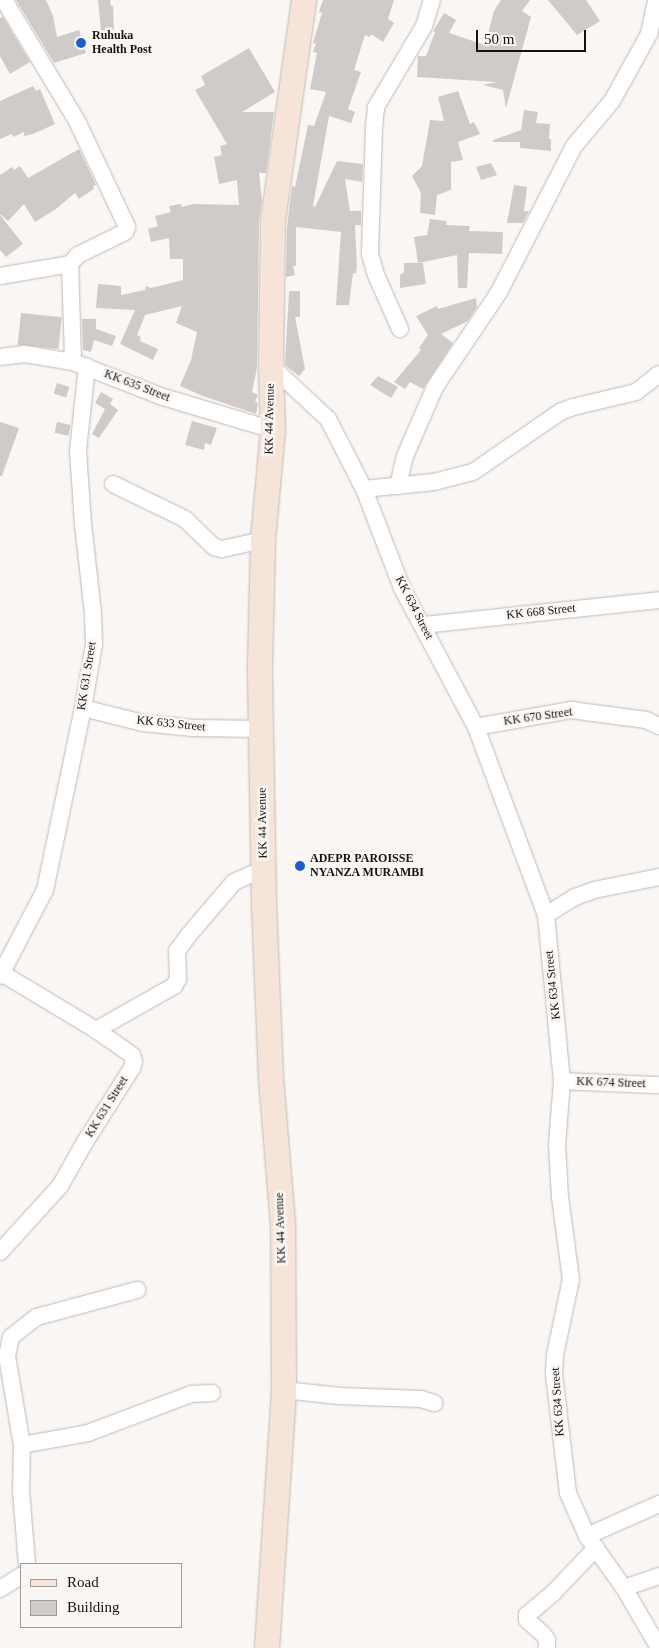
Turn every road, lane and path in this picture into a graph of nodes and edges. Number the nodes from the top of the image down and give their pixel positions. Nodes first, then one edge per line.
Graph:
1 (4, 0) edge
2 (304, 0) edge
3 (432, 0) edge
4 (656, 0) edge
5 (70, 264) junction
6 (0, 276) edge
7 (400, 329) dead end
8 (0, 357) edge
9 (80, 364) junction
10 (271, 366) junction
11 (659, 374) edge
12 (272, 430) junction
13 (113, 484) dead end
14 (398, 486) junction
15 (364, 489) junction
16 (263, 540) junction
17 (659, 600) edge
18 (423, 625) junction
19 (83, 708) junction
20 (659, 726) edge
21 (476, 727) junction
22 (261, 730) junction
23 (264, 869) junction
24 (659, 878) edge
25 (546, 915) junction
26 (2, 975) edge
27 (96, 1030) junction
28 (562, 1081) junction
29 (659, 1085) edge
30 (0, 1252) edge
31 (137, 1290) dead end
32 (284, 1390) junction
33 (212, 1393) dead end
34 (434, 1403) dead end
35 (22, 1445) junction
36 (659, 1504) edge
37 (592, 1542) junction
38 (27, 1563) edge
39 (659, 1576) edge
40 (20, 1577) edge
41 (0, 1588) edge
42 (624, 1588) junction
43 (267, 1648) edge
44 (546, 1648) edge
45 (659, 1648) edge

1 - 5 street
2 - 10 main road, KK 44 Avenue
3 - 7 street
4 - 14 street
5 - 6 street
5 - 9 street, KK 631 Street
8 - 9 street, KK 635 Street
9 - 12 street, KK 635 Street
9 - 19 street, KK 631 Street
10 - 12 main road, KK 44 Avenue
10 - 15 street, KK 634 Street
11 - 14 street
12 - 16 main road, KK 44 Avenue
13 - 16 street
14 - 15 street
15 - 18 street, KK 634 Street
16 - 22 main road, KK 44 Avenue
17 - 18 street, KK 668 Street
18 - 21 street, KK 634 Street
19 - 22 street, KK 633 Street
19 - 26 street, KK 631 Street
20 - 21 street, KK 670 Street
21 - 25 street, KK 634 Street
22 - 23 main road, KK 44 Avenue
23 - 27 street
23 - 32 main road, KK 44 Avenue
24 - 25 street
25 - 28 street, KK 634 Street
26 - 27 street, KK 631 Street
27 - 30 street, KK 631 Street
28 - 29 street, KK 674 Street
28 - 37 street, KK 634 Street
31 - 35 street
32 - 34 street
32 - 43 main road, KK 44 Avenue
33 - 35 street
35 - 38 street
36 - 37 street
37 - 42 street, KK 634 Street
37 - 44 street
39 - 42 street
40 - 41 street
42 - 45 street, KK 634 Street

